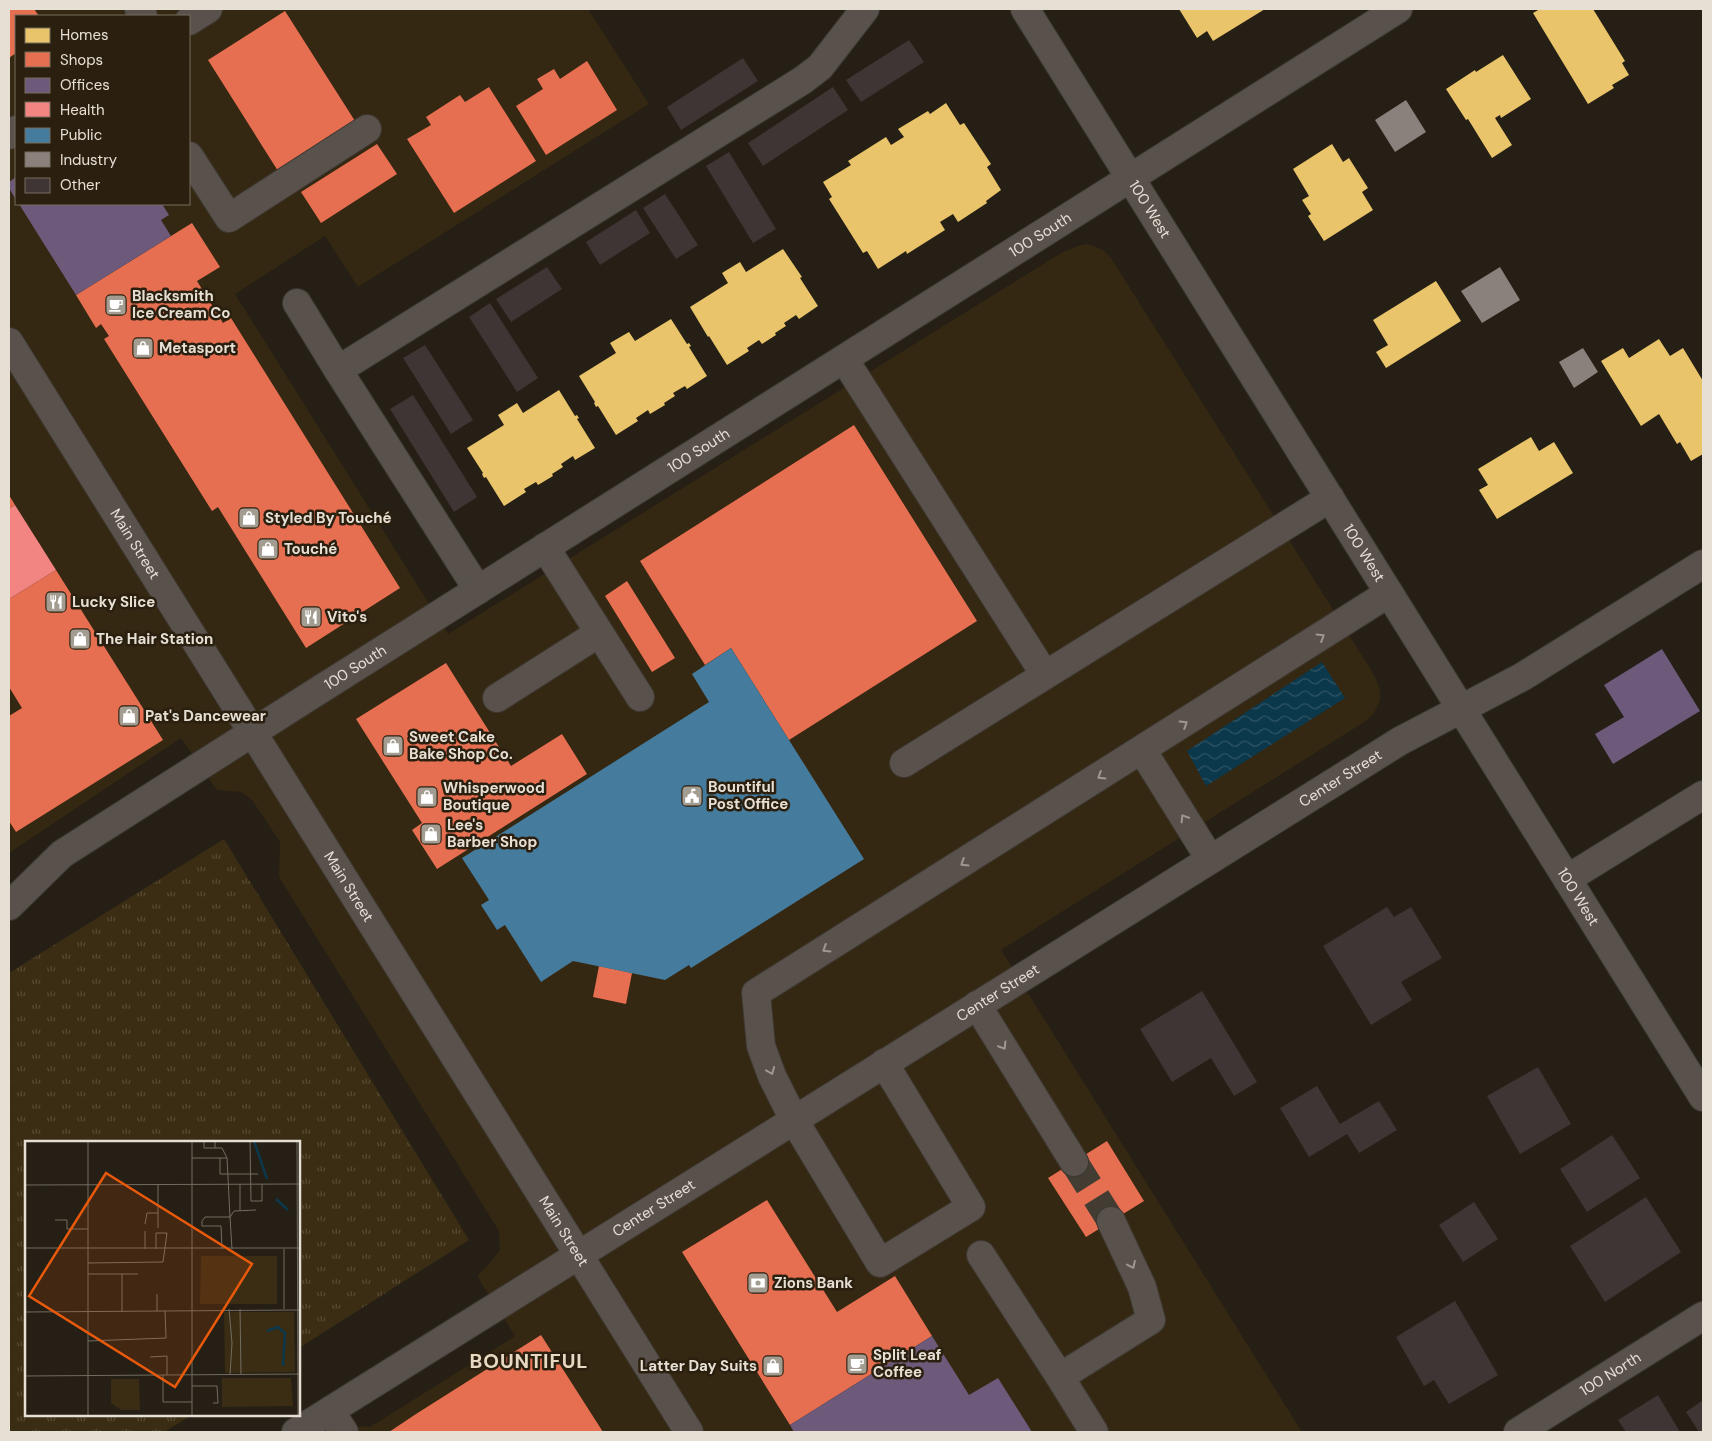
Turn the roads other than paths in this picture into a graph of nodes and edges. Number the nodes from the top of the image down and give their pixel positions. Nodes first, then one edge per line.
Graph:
1 (208, 9) edge
2 (865, 9) edge
3 (1025, 9) edge
4 (1398, 9) edge
5 (190, 20) edge
6 (367, 129) dead end
7 (190, 158) edge
8 (1130, 178) junction
9 (297, 303) dead end
10 (9, 342) edge
11 (844, 359) junction
12 (338, 370) junction
13 (1330, 498) junction
14 (545, 547) junction
15 (1703, 564) edge
16 (478, 590) junction
17 (1389, 593) junction
18 (600, 633) junction
19 (1045, 675) junction
20 (640, 697) dead end
21 (497, 698) dead end
22 (1461, 709) junction
23 (253, 732) junction
24 (1142, 750) junction
25 (904, 764) dead end
26 (1703, 795) edge
27 (1210, 859) junction
28 (1567, 879) junction
29 (9, 906) edge
30 (978, 1005) junction
31 (884, 1063) junction
32 (1703, 1097) edge
33 (794, 1120) junction
34 (1074, 1162) tunnel mouth
35 (1111, 1221) tunnel mouth
36 (578, 1255) junction
37 (981, 1255) dead end
38 (1703, 1316) edge
39 (1060, 1377) junction
40 (337, 1422) edge
41 (296, 1432) edge
42 (689, 1432) edge
43 (1094, 1432) edge
44 (1518, 1432) edge

1 - 5 street
2 - 12 street
3 - 8 street, 100 West
4 - 8 street, 100 South
6 - 7 street
8 - 11 street, 100 South
8 - 13 street, 100 West
9 - 12 street
10 - 23 street, Main Street
11 - 14 street, 100 South
11 - 19 street
12 - 16 street
13 - 17 street, 100 West
13 - 19 street
14 - 16 street, 100 South
14 - 18 street
15 - 22 street, Center Street
16 - 23 street, 100 South
17 - 22 street, 100 West
24 -> 17 street
18 - 20 street
18 - 21 street
19 - 25 street
22 - 27 street, Center Street
22 - 28 street, 100 West
23 - 29 street, 100 South
23 - 36 street, Main Street
27 -> 24 street
24 -> 33 street
26 - 28 street
27 - 30 street, Center Street
28 - 32 street, 100 West
30 - 31 street, Center Street
30 -> 34 street
31 - 33 street, Center Street
31 - 33 street
33 - 36 street, Center Street
35 -> 39 street
36 - 40 street, Center Street
36 - 42 street, Main Street
37 - 39 street
38 - 44 street, 100 North
39 - 43 street
40 - 41 street, Center Street

